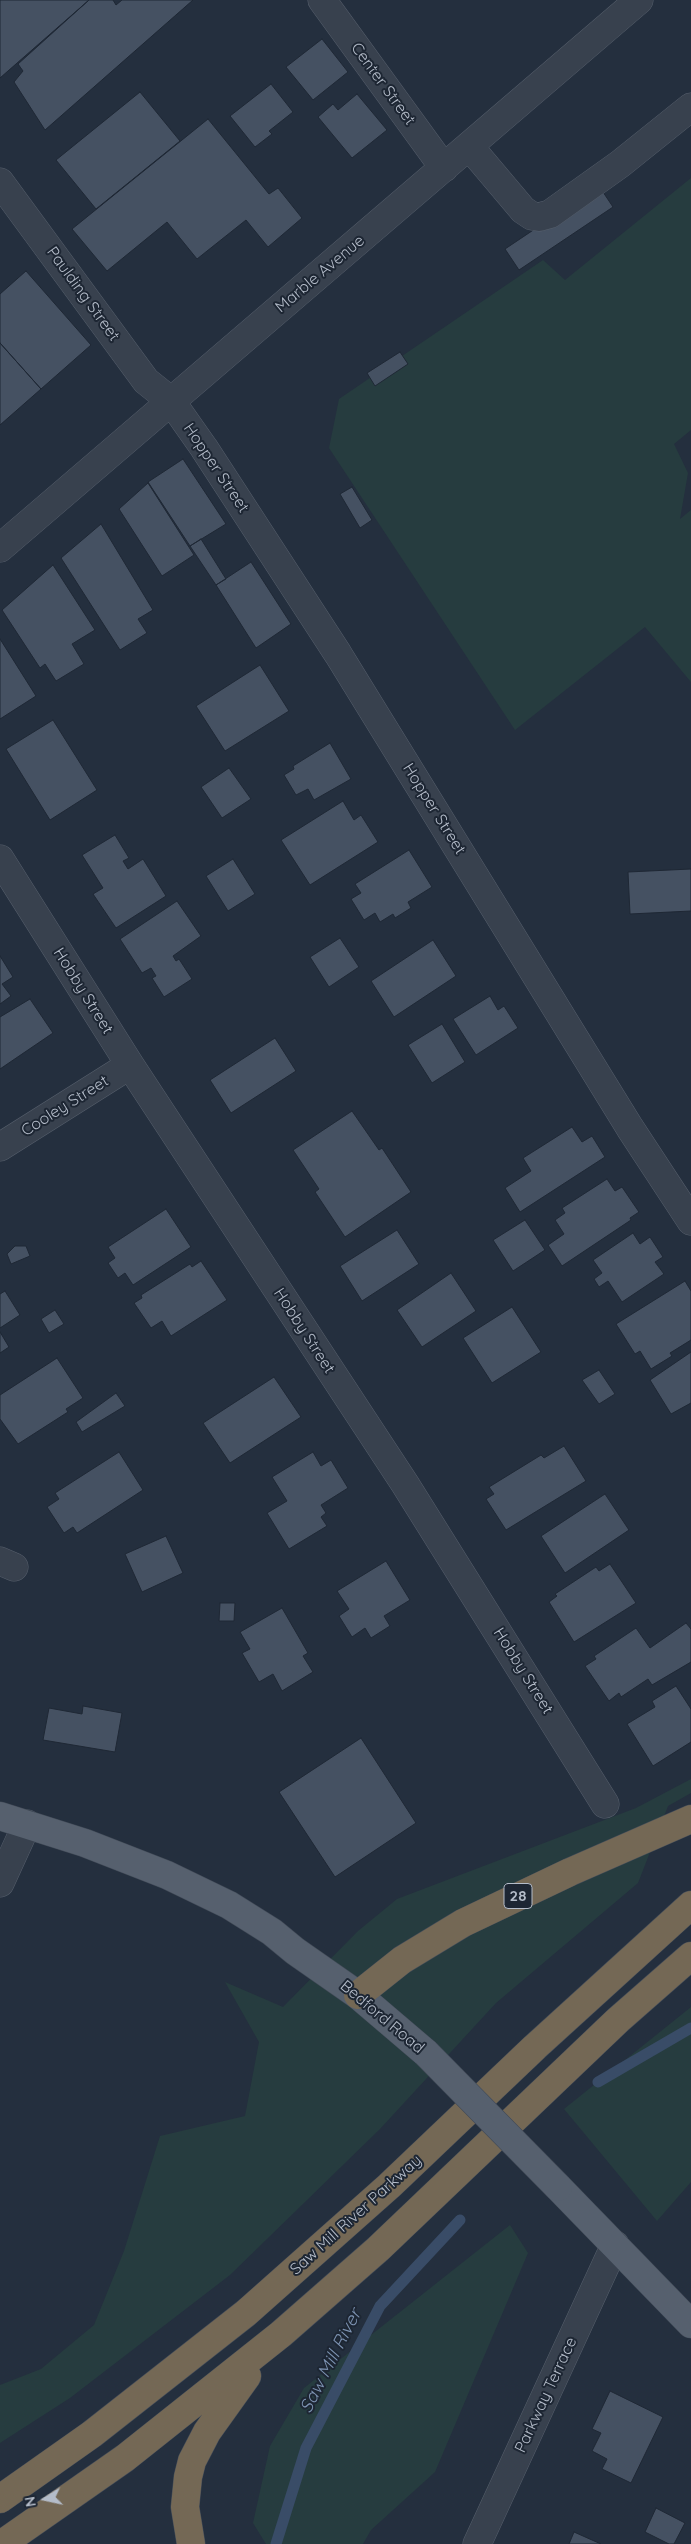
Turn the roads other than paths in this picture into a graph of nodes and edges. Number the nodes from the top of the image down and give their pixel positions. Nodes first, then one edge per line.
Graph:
1 (322, 0) edge
2 (639, 0) edge
3 (691, 107) edge
4 (469, 146) junction
5 (444, 168) junction
6 (0, 182) edge
7 (171, 401) junction
8 (0, 548) edge
9 (0, 859) edge
10 (130, 1065) junction
11 (0, 1147) edge
12 (691, 1221) edge
13 (605, 1804) dead end
14 (0, 1816) edge
15 (691, 1819) edge
16 (27, 1824) junction
17 (0, 1883) edge
18 (691, 1905) edge
19 (691, 1956) edge
20 (358, 1995) junction
21 (615, 2245) junction
22 (691, 2324) edge
23 (281, 2334) junction
24 (0, 2500) edge
25 (2, 2544) edge
26 (191, 2544) edge
27 (477, 2544) edge

1 - 5 street, Center Street
2 - 4 street, Marble Avenue
3 - 4 street
4 - 5 street, Marble Avenue
5 - 7 street, Marble Avenue
6 - 7 street, Paulding Street
7 - 8 street, Marble Avenue
7 - 12 street, Hopper Street
9 - 10 street, Hobby Street
10 - 11 street, Cooley Street
10 - 13 street, Hobby Street
14 - 16 main road, Bedford Road
15 - 20 highway, 28
16 - 17 street
16 - 20 main road, Bedford Road
18 - 24 highway, Saw Mill River Parkway
19 - 23 highway
20 - 21 main road, Bedford Road, bridge
21 - 22 main road, Bedford Road
21 - 27 street, Parkway Terrace
23 - 25 highway
23 - 26 highway

